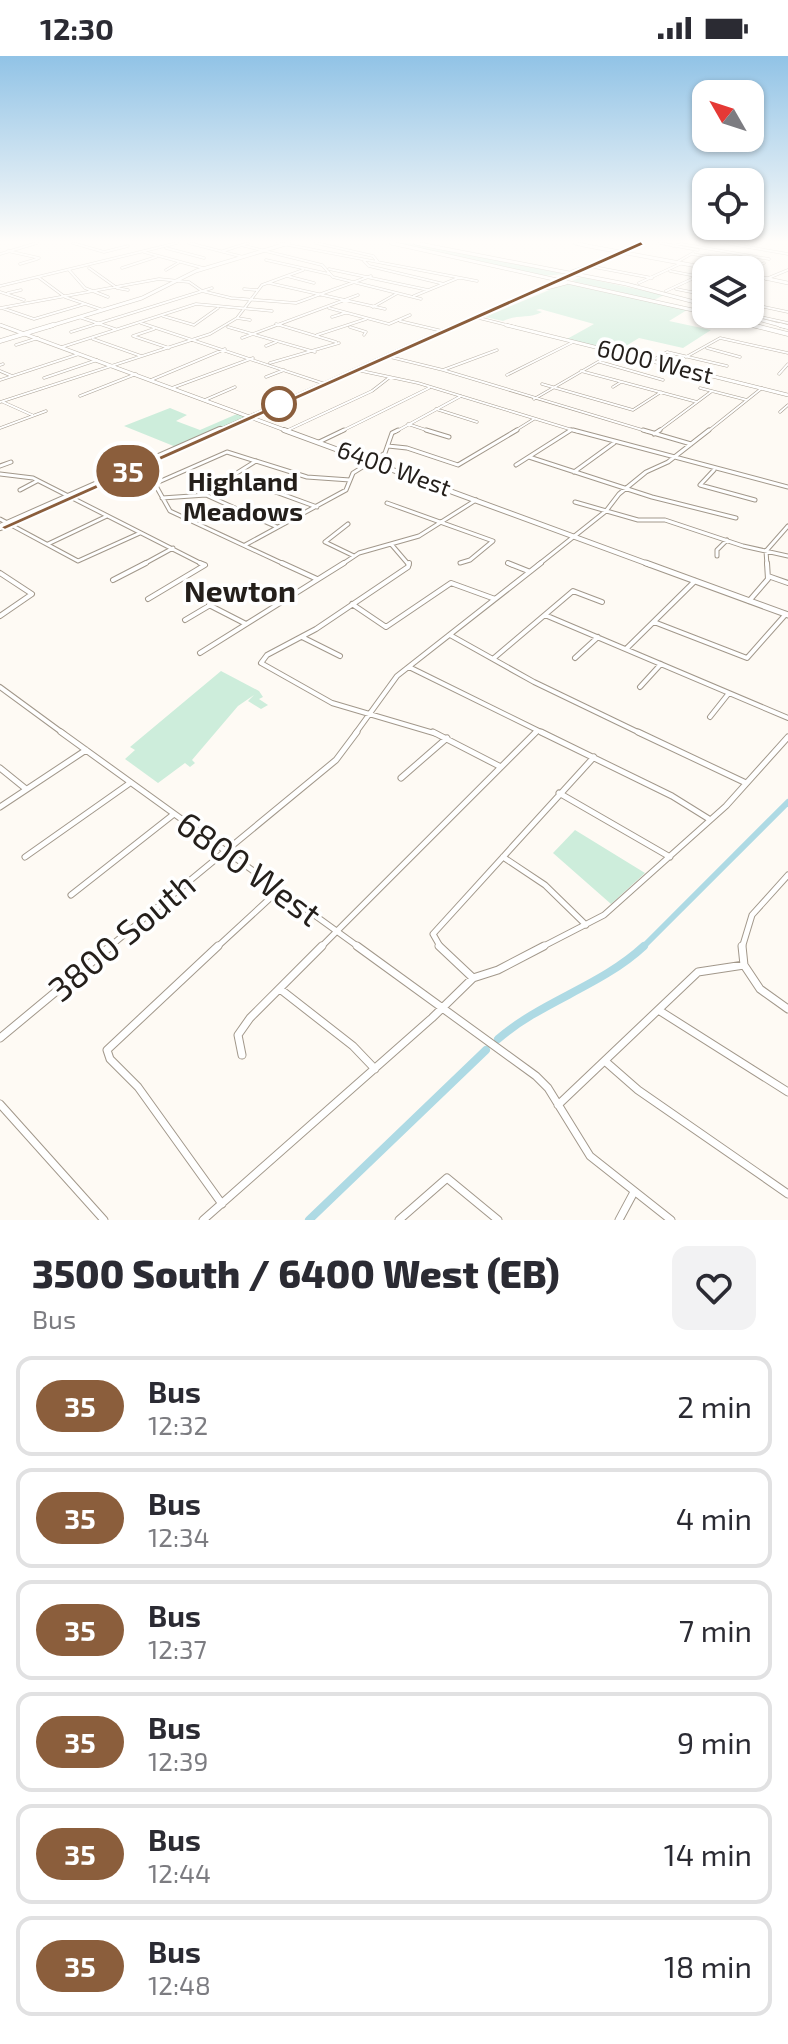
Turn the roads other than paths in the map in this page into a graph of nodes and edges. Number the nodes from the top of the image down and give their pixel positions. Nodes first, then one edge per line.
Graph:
1 (15, 297) edge
2 (49, 297) edge
3 (68, 297) edge
4 (140, 297) edge
5 (181, 297) edge
6 (235, 297) edge
7 (251, 297) edge
8 (311, 297) edge
9 (327, 297) edge
10 (352, 297) edge
11 (390, 297) edge
12 (416, 297) edge
13 (521, 297) edge
14 (638, 297) edge
15 (421, 299) dead end
16 (34, 300) junction
17 (249, 300) junction
18 (26, 301) junction
19 (342, 301) junction
20 (85, 304) junction
21 (44, 305) dead end
22 (0, 307) edge
23 (327, 307) junction
24 (372, 307) junction
25 (764, 307) edge
26 (218, 308) junction
27 (768, 308) junction
28 (243, 309) junction
29 (385, 309) dead end
30 (103, 310) junction
31 (692, 310) edge
32 (272, 311) dead end
33 (345, 312) junction
34 (788, 312) edge
35 (161, 315) junction
36 (410, 315) dead end
37 (79, 317) junction
38 (332, 317) dead end
39 (475, 317) junction
40 (237, 318) junction
41 (368, 318) junction
42 (250, 320) dead end
43 (398, 320) junction
44 (764, 320) edge
45 (139, 322) junction
46 (98, 323) junction
47 (434, 323) dead end
48 (276, 324) junction
49 (0, 325) edge
50 (788, 325) edge
51 (225, 326) junction
52 (347, 326) junction
53 (427, 327) junction
54 (157, 328) junction
55 (764, 328) edge
56 (116, 330) junction
57 (444, 331) junction
58 (71, 332) dead end
59 (25, 334) junction
60 (251, 334) junction
61 (788, 334) edge
62 (364, 335) dead end
63 (315, 336) junction
64 (38, 338) junction
65 (91, 338) junction
66 (242, 338) dead end
67 (194, 340) junction
68 (0, 341) edge
69 (279, 341) junction
70 (573, 342) junction
71 (16, 345) dead end
72 (266, 346) dead end
73 (62, 347) junction
74 (704, 347) junction
75 (171, 348) junction
76 (225, 349) junction
77 (497, 350) dead end
78 (315, 352) junction
79 (615, 352) junction
80 (788, 353) edge
81 (79, 354) junction
82 (142, 356) junction
83 (386, 356) junction
84 (686, 357) junction
85 (740, 357) dead end
86 (254, 358) junction
87 (97, 360) junction
88 (651, 361) junction
89 (598, 362) junction
90 (270, 363) junction
91 (788, 364) edge
92 (112, 366) junction
93 (727, 366) dead end
94 (284, 370) junction
95 (357, 370) junction
96 (443, 370) junction
97 (0, 371) edge
98 (581, 371) junction
99 (136, 374) junction
100 (779, 374) dead end
101 (507, 375) dead end
102 (12, 376) junction
103 (266, 377) dead end
104 (390, 377) junction
105 (44, 378) dead end
106 (151, 380) junction
107 (663, 380) dead end
108 (1, 382) edge
109 (621, 382) junction
110 (325, 384) junction
111 (542, 384) dead end
112 (235, 387) dead end
113 (431, 387) junction
114 (553, 387) junction
115 (613, 387) dead end
116 (172, 388) junction
117 (700, 388) dead end
118 (762, 388) junction
119 (34, 390) junction
120 (712, 391) junction
121 (661, 392) junction
122 (40, 393) dead end
123 (788, 395) edge
124 (80, 396) dead end
125 (461, 396) junction
126 (534, 399) junction
127 (205, 400) junction
128 (747, 400) junction
129 (1, 402) edge
130 (697, 402) junction
131 (787, 407) edge
132 (436, 409) junction
133 (46, 411) dead end
134 (780, 412) dead end
135 (34, 416) junction
136 (250, 417) junction
137 (535, 418) junction
138 (477, 422) dead end
139 (408, 424) junction
140 (0, 428) edge
141 (572, 429) junction
142 (288, 430) junction
143 (654, 434) junction
144 (449, 437) dead end
145 (319, 442) junction
146 (551, 443) junction
147 (615, 443) junction
148 (691, 444) junction
149 (558, 445) dead end
150 (388, 446) junction
151 (529, 457) junction
152 (595, 457) junction
153 (673, 458) junction
154 (602, 459) dead end
155 (256, 461) junction
156 (11, 462) dead end
157 (373, 462) junction
158 (516, 465) dead end
159 (0, 466) edge
160 (714, 470) junction
161 (127, 471) junction
162 (574, 472) junction
163 (0, 474) edge
164 (350, 480) junction
165 (37, 481) junction
166 (154, 484) junction
167 (788, 487) edge
168 (625, 489) junction
169 (20, 490) dead end
170 (69, 497) junction
171 (162, 498) junction
172 (476, 500) junction
173 (755, 500) dead end
174 (575, 502) dead end
175 (387, 503) dead end
176 (317, 507) junction
177 (606, 511) junction
178 (107, 516) junction
179 (736, 518) dead end
180 (0, 519) edge
181 (440, 523) junction
182 (9, 524) junction
183 (348, 524) dead end
184 (788, 526) edge
185 (0, 527) edge
186 (278, 527) junction
187 (785, 532) edge
188 (141, 533) junction
189 (575, 536) junction
190 (727, 540) junction
191 (47, 544) junction
192 (391, 544) junction
193 (245, 545) junction
194 (173, 548) junction
195 (766, 551) junction
196 (354, 556) junction
197 (717, 556) dead end
198 (788, 556) edge
199 (460, 563) dead end
200 (508, 563) dead end
201 (529, 572) junction
202 (0, 573) edge
203 (768, 576) junction
204 (317, 579) junction
205 (113, 580) dead end
206 (695, 581) junction
207 (788, 583) edge
208 (234, 591) dead end
209 (148, 599) dead end
210 (495, 599) junction
211 (749, 601) junction
212 (602, 602) dead end
213 (352, 604) junction
214 (209, 605) junction
215 (545, 615) junction
216 (787, 615) edge
217 (0, 616) edge
218 (185, 620) dead end
219 (654, 622) junction
220 (246, 624) junction
221 (450, 635) junction
222 (302, 637) junction
223 (598, 637) junction
224 (626, 649) junction
225 (200, 653) dead end
226 (340, 656) dead end
227 (494, 658) junction
228 (575, 658) dead end
229 (661, 664) junction
230 (409, 667) junction
231 (0, 687) edge
232 (640, 687) dead end
233 (729, 693) junction
234 (369, 714) junction
235 (710, 717) dead end
236 (788, 718) edge
237 (537, 731) junction
238 (788, 737) edge
239 (447, 738) junction
240 (86, 750) junction
241 (594, 757) junction
242 (501, 767) junction
243 (0, 768) edge
244 (401, 778) dead end
245 (130, 783) junction
246 (746, 783) junction
247 (26, 789) junction
248 (559, 793) junction
249 (0, 807) edge
250 (174, 814) junction
251 (709, 819) junction
252 (226, 851) junction
253 (25, 857) dead end
254 (503, 857) junction
255 (670, 857) junction
256 (788, 875) edge
257 (780, 884) junction
258 (788, 888) edge
259 (279, 890) junction
260 (71, 895) dead end
261 (586, 925) junction
262 (337, 931) junction
263 (744, 965) junction
264 (473, 978) junction
265 (280, 989) junction
266 (441, 1008) junction
267 (788, 1009) edge
268 (660, 1011) junction
269 (0, 1038) edge
270 (242, 1055) dead end
271 (606, 1062) junction
272 (375, 1069) junction
273 (788, 1092) edge
274 (0, 1104) edge
275 (558, 1105) junction
276 (634, 1192) junction
277 (788, 1194) edge
278 (222, 1204) junction
279 (104, 1220) edge
280 (203, 1220) edge
281 (399, 1220) edge
282 (498, 1220) edge
283 (619, 1220) edge
284 (671, 1220) edge

1 - 18 street
2 - 16 street
3 - 20 street
4 - 30 main road
5 - 46 street
6 - 17 street
7 - 17 street
8 - 17 street
9 - 19 street
10 - 19 street
11 - 24 street
12 - 15 street
13 - 39 main road
14 - 31 main road
16 - 18 street
16 - 21 street
17 - 28 street
18 - 22 street
19 - 23 street
19 - 24 street
20 - 22 street
20 - 30 street
23 - 33 street
23 - 48 street
24 - 29 street
25 - 27 street
26 - 28 street
26 - 35 street
26 - 35 street
27 - 34 street
27 - 50 street
28 - 32 street
28 - 40 street
30 - 37 main road
33 - 38 street
33 - 41 street
35 - 45 street
36 - 43 street
37 - 46 street
37 - 59 main road
39 - 57 main road
39 - 70 street, 6000 West
40 - 42 street
40 - 51 street
41 - 43 street
41 - 52 street
43 - 53 street
44 - 50 main road
45 - 54 street
45 - 56 street
46 - 56 street
46 - 58 street
47 - 53 street
48 - 60 street
48 - 63 street
49 - 59 street, 6400 West
51 - 60 street
51 - 67 street
52 - 62 street
52 - 63 street
53 - 57 street
54 - 67 street
54 - 75 street
55 - 61 main road
56 - 65 street
57 - 83 main road
59 - 64 street, 6400 West
59 - 68 main road
60 - 66 street
60 - 69 street
63 - 78 street
64 - 71 street
64 - 73 street, 6400 West
65 - 73 street
65 - 82 street
67 - 75 street
67 - 76 street
69 - 72 street
69 - 78 street
70 - 79 street, 6000 West
70 - 101 street
73 - 81 street, 6400 West
74 - 80 street
74 - 84 street
74 - 85 street
75 - 82 street
76 - 86 street
76 - 106 street
77 - 96 street
78 - 90 street
79 - 88 street, 6000 West
79 - 89 street
81 - 87 street, 6400 West
81 - 102 street
82 - 92 street
83 - 95 main road
83 - 96 street
84 - 88 street
84 - 93 street
86 - 90 street
86 - 116 street
87 - 92 street, 6400 West
87 - 105 street
88 - 118 street, 6000 West
89 - 98 street
89 - 107 street
90 - 94 street
91 - 100 street
92 - 99 street, 6400 West
92 - 119 street
94 - 103 street
94 - 110 street
95 - 104 street
95 - 110 main road
96 - 126 street
97 - 102 street
98 - 109 street
98 - 114 street
99 - 106 street, 6400 West
99 - 124 street
102 - 108 street
104 - 113 street
104 - 142 street
106 - 116 street, 6400 West
109 - 115 street
109 - 121 street
110 - 136 main road
111 - 114 street
112 - 127 street
113 - 125 street
113 - 145 street
114 - 121 street
114 - 126 street
116 - 127 street, 6400 West
117 - 120 street
118 - 123 street, 6000 West
118 - 128 street, 3800 South
119 - 122 street
119 - 129 street
120 - 128 street
120 - 130 street
121 - 130 street
125 - 132 street
125 - 137 street
126 - 143 street
127 - 136 street, 6400 West
128 - 148 street, 3800 South
129 - 135 street
130 - 143 street
131 - 134 street
132 - 138 street
132 - 139 street
133 - 135 street
135 - 140 street
136 - 142 street, 6400 West
136 - 161 main road
137 - 141 street
137 - 150 street
139 - 144 street
139 - 150 street
141 - 146 street
141 - 147 street
142 - 145 street, 6400 West
143 - 148 street
145 - 157 street, 6400 West
146 - 149 street
146 - 151 street
147 - 152 street
147 - 153 street
148 - 153 street, 3800 South
150 - 157 street
151 - 158 street
151 - 162 street
152 - 154 street
152 - 162 street
153 - 160 street
153 - 168 street, 3800 South
155 - 164 street
155 - 166 street
155 - 176 street
156 - 159 street
157 - 164 street
157 - 172 street, 6400 West
160 - 167 street
160 - 173 street
161 - 166 street
161 - 170 main road
162 - 168 street
163 - 165 street
164 - 176 street
165 - 169 street
165 - 170 street
166 - 171 street
168 - 177 street, 3800 South
168 - 179 street
170 - 178 street
170 - 182 main road
171 - 186 street
171 - 193 street
172 - 181 street
172 - 189 street, 6400 West
174 - 177 street
175 - 181 street
176 - 186 street
177 - 189 street, 3800 South
177 - 190 street
178 - 188 street
178 - 191 street
180 - 182 street
181 - 192 street
181 - 199 street
182 - 185 main road
182 - 191 street
183 - 196 street
184 - 187 street
186 - 193 street
187 - 195 street
188 - 191 street
188 - 194 street
189 - 201 street, 3800 South
189 - 206 street, 6400 West
190 - 195 street
190 - 197 street
192 - 196 street
192 - 213 street
193 - 204 street
194 - 205 street
194 - 209 street
195 - 198 street
195 - 203 street
196 - 204 street
200 - 201 street
201 - 210 street, 3800 South
202 - 217 street
203 - 207 street
203 - 211 street
204 - 220 street
206 - 211 street, 6400 West
206 - 219 street
208 - 214 street
210 - 213 street
210 - 221 street, 3800 South
211 - 216 street, 6400 West
212 - 215 street
213 - 222 street
214 - 218 street
214 - 220 street
215 - 223 street
215 - 227 street
216 - 219 street
219 - 224 street
220 - 225 street
221 - 227 street
221 - 230 street, 3800 South
222 - 226 street
222 - 234 street
223 - 224 street
223 - 228 street
224 - 229 street
227 - 246 street
229 - 232 street
229 - 233 street
230 - 234 street, 3800 South
230 - 237 street
231 - 240 street, 6800 West
233 - 235 street
233 - 236 street
234 - 239 street
234 - 252 street, 3800 South
237 - 241 street
237 - 242 street
238 - 246 street
239 - 242 street
239 - 244 street
240 - 245 street, 6800 West
240 - 247 street
241 - 248 street
241 - 251 street
242 - 262 street
243 - 247 street
245 - 250 street, 6800 West
245 - 253 street
246 - 251 street
247 - 249 street
248 - 254 street
248 - 255 street
250 - 252 street, 6800 West
250 - 260 street
251 - 255 street
252 - 259 street, 6800 West
252 - 269 street, 3800 South
254 - 261 street
254 - 264 street
255 - 261 street
256 - 257 street
257 - 258 street
257 - 263 street
259 - 262 street, 6800 West
259 - 278 street
261 - 264 street
262 - 265 street
262 - 266 street, 6800 West
263 - 267 street
263 - 268 street
264 - 266 street
265 - 270 street
265 - 272 street
266 - 272 street
266 - 275 street, 6800 West
268 - 271 street
268 - 273 street
271 - 275 street
271 - 277 street
272 - 278 street
274 - 279 street
275 - 276 street, 6800 West
276 - 283 street
276 - 284 street, 6800 West
278 - 280 street
281 - 282 street

